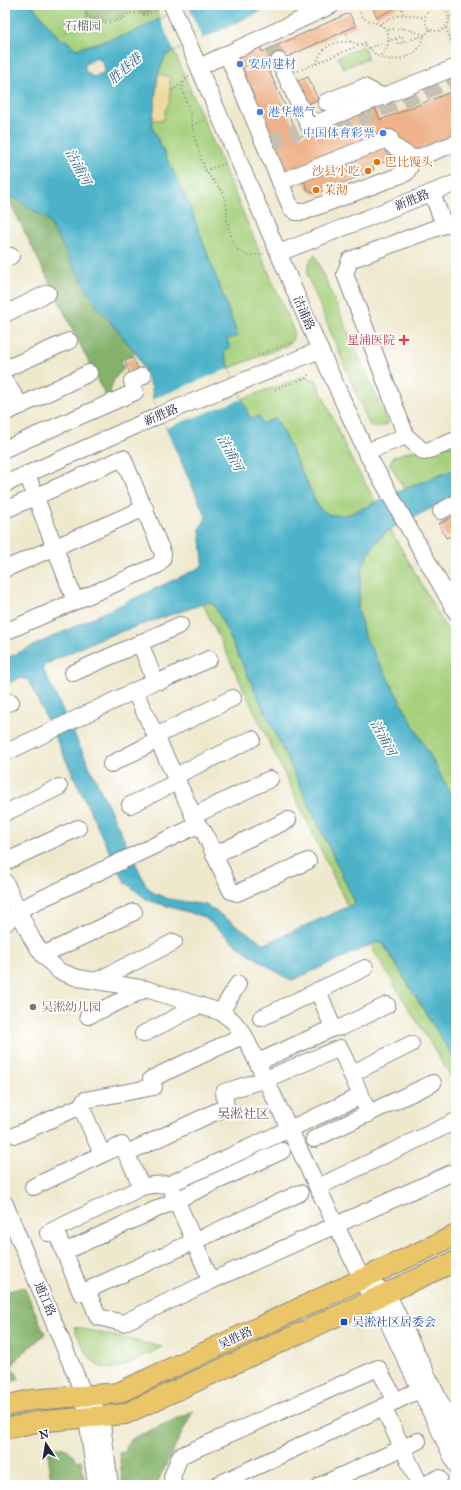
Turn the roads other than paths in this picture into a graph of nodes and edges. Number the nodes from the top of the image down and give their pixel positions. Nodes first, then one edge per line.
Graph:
1 (332, 5) edge
2 (168, 8) edge
3 (272, 48) junction
4 (227, 54) junction
5 (456, 68) edge
6 (194, 72) junction
7 (383, 97) junction
8 (326, 102) dead end
9 (456, 143) edge
10 (414, 159) junction
11 (280, 182) junction
12 (456, 183) edge
13 (432, 192) junction
14 (450, 225) edge
15 (272, 254) junction
16 (48, 293) dead end
17 (5, 314) edge
18 (69, 341) dead end
19 (320, 350) junction
20 (5, 370) edge
21 (89, 373) dead end
22 (143, 376) dead end
23 (5, 381) edge
24 (21, 406) junction
25 (5, 413) edge
26 (406, 436) junction
27 (456, 440) edge
28 (5, 449) edge
29 (366, 452) junction
30 (27, 474) junction
31 (5, 484) edge
32 (35, 497) junction
33 (456, 504) edge
34 (145, 508) junction
35 (5, 510) edge
36 (441, 511) dead end
37 (54, 547) junction
38 (5, 568) edge
39 (74, 602) junction
40 (456, 612) edge
41 (180, 625) dead end
42 (5, 632) edge
43 (140, 643) junction
44 (209, 659) dead end
45 (73, 673) dead end
46 (155, 682) junction
47 (134, 692) junction
48 (233, 698) dead end
49 (157, 738) junction
50 (252, 738) dead end
51 (5, 753) edge
52 (111, 764) dead end
53 (176, 779) junction
54 (270, 779) dead end
55 (59, 787) dead end
56 (130, 805) dead end
57 (5, 813) edge
58 (288, 820) dead end
59 (195, 821) junction
60 (78, 828) dead end
61 (214, 856) junction
62 (308, 861) dead end
63 (5, 862) edge
64 (5, 882) edge
65 (12, 909) edge
66 (134, 912) dead end
67 (5, 924) edge
68 (174, 942) dead end
69 (43, 955) junction
70 (365, 968) dead end
71 (96, 981) junction
72 (238, 984) dead end
73 (146, 989) junction
74 (318, 990) junction
75 (387, 1005) dead end
76 (200, 1006) junction
77 (221, 1012) junction
78 (88, 1016) dead end
79 (261, 1018) dead end
80 (332, 1028) junction
81 (143, 1034) dead end
82 (244, 1035) junction
83 (411, 1044) dead end
84 (258, 1062) junction
85 (351, 1074) junction
86 (266, 1079) junction
87 (434, 1083) dead end
88 (361, 1096) junction
89 (81, 1106) junction
90 (369, 1114) junction
91 (456, 1122) edge
92 (291, 1130) junction
93 (16, 1135) dead end
94 (314, 1139) dead end
95 (282, 1151) dead end
96 (126, 1153) junction
97 (102, 1154) junction
98 (456, 1171) edge
99 (170, 1184) junction
100 (33, 1187) dead end
101 (142, 1187) junction
102 (318, 1187) junction
103 (300, 1193) dead end
104 (176, 1200) junction
105 (5, 1204) edge
106 (336, 1225) junction
107 (456, 1235) edge
108 (194, 1241) junction
109 (64, 1252) junction
110 (456, 1261) edge
111 (361, 1278) junction
112 (211, 1281) junction
113 (87, 1290) junction
114 (380, 1297) junction
115 (425, 1387) junction
116 (84, 1395) junction
117 (389, 1404) junction
118 (5, 1406) edge
119 (93, 1417) junction
120 (5, 1430) edge
121 (456, 1434) edge
122 (418, 1441) dead end
123 (402, 1448) junction
124 (454, 1456) edge
125 (439, 1478) dead end
126 (96, 1485) edge
127 (110, 1485) edge
128 (174, 1485) edge
129 (217, 1485) edge
130 (321, 1485) edge
131 (420, 1485) edge
132 (424, 1485) edge

1 - 3 street
2 - 6 street, 沽浦路
3 - 4 street
3 - 7 street
4 - 6 street
4 - 11 street
5 - 7 street
6 - 15 street, 沽浦路
7 - 8 street
9 - 10 street
10 - 11 street
10 - 11 street
12 - 13 street, 新胜路
13 - 14 street
13 - 15 street, 新胜路
14 - 26 street
15 - 19 street, 沽浦路
16 - 17 street
18 - 20 street
19 - 29 street, 沽浦路
19 - 30 street, 新胜路
21 - 24 street
22 - 28 street
23 - 24 street
24 - 25 street
26 - 27 street
26 - 29 street
29 - 40 street, 沽浦路
30 - 31 street, 新胜路
30 - 32 street
32 - 34 street
32 - 35 street
32 - 37 street
33 - 36 street
34 - 37 street
34 - 39 street
37 - 38 street
37 - 39 street
39 - 42 street
41 - 43 street
43 - 45 street
43 - 46 street
44 - 46 street
46 - 47 street
47 - 49 street
47 - 51 street
48 - 49 street
49 - 52 street
49 - 53 street
50 - 53 street
53 - 56 street
53 - 59 street
54 - 59 street
55 - 57 street
58 - 61 street
59 - 61 street
59 - 65 street
60 - 63 street
61 - 62 street
64 - 65 street
65 - 67 street
65 - 69 street
66 - 69 street
68 - 71 street
69 - 71 street
70 - 74 street
71 - 73 street
72 - 77 street
73 - 76 street
73 - 78 street
74 - 79 street
74 - 80 street
75 - 80 street
76 - 77 street
76 - 81 street
77 - 82 street
80 - 84 street
82 - 84 street
82 - 89 street
83 - 85 street
84 - 86 street
85 - 86 street
85 - 88 street
86 - 92 street
86 - 96 street
87 - 90 street
88 - 90 street
88 - 92 street
89 - 93 street
89 - 97 street
90 - 94 street
91 - 102 street
92 - 99 street
92 - 102 street
95 - 104 street
96 - 97 street
96 - 101 street
97 - 100 street
98 - 106 street
99 - 101 street
99 - 104 street
101 - 109 street
102 - 106 street
103 - 108 street
104 - 108 street
104 - 109 street
105 - 116 street, 通江路
106 - 111 street
106 - 112 street
107 - 111 main road, 吴胜路
108 - 112 street
108 - 113 street
109 - 113 street
110 - 114 main road, 吴胜路
111 - 114 street
111 - 116 main road, 吴胜路
112 - 113 street
114 - 115 street
114 - 119 main road, 吴胜路
115 - 117 street
115 - 121 street
115 - 124 street
116 - 118 main road, 吴胜路
116 - 119 street, 通江路
117 - 123 street
117 - 128 street
117 - 129 street
119 - 120 main road, 吴胜路
119 - 126 street
119 - 127 street
122 - 123 street
123 - 130 street
123 - 131 street
125 - 132 street

